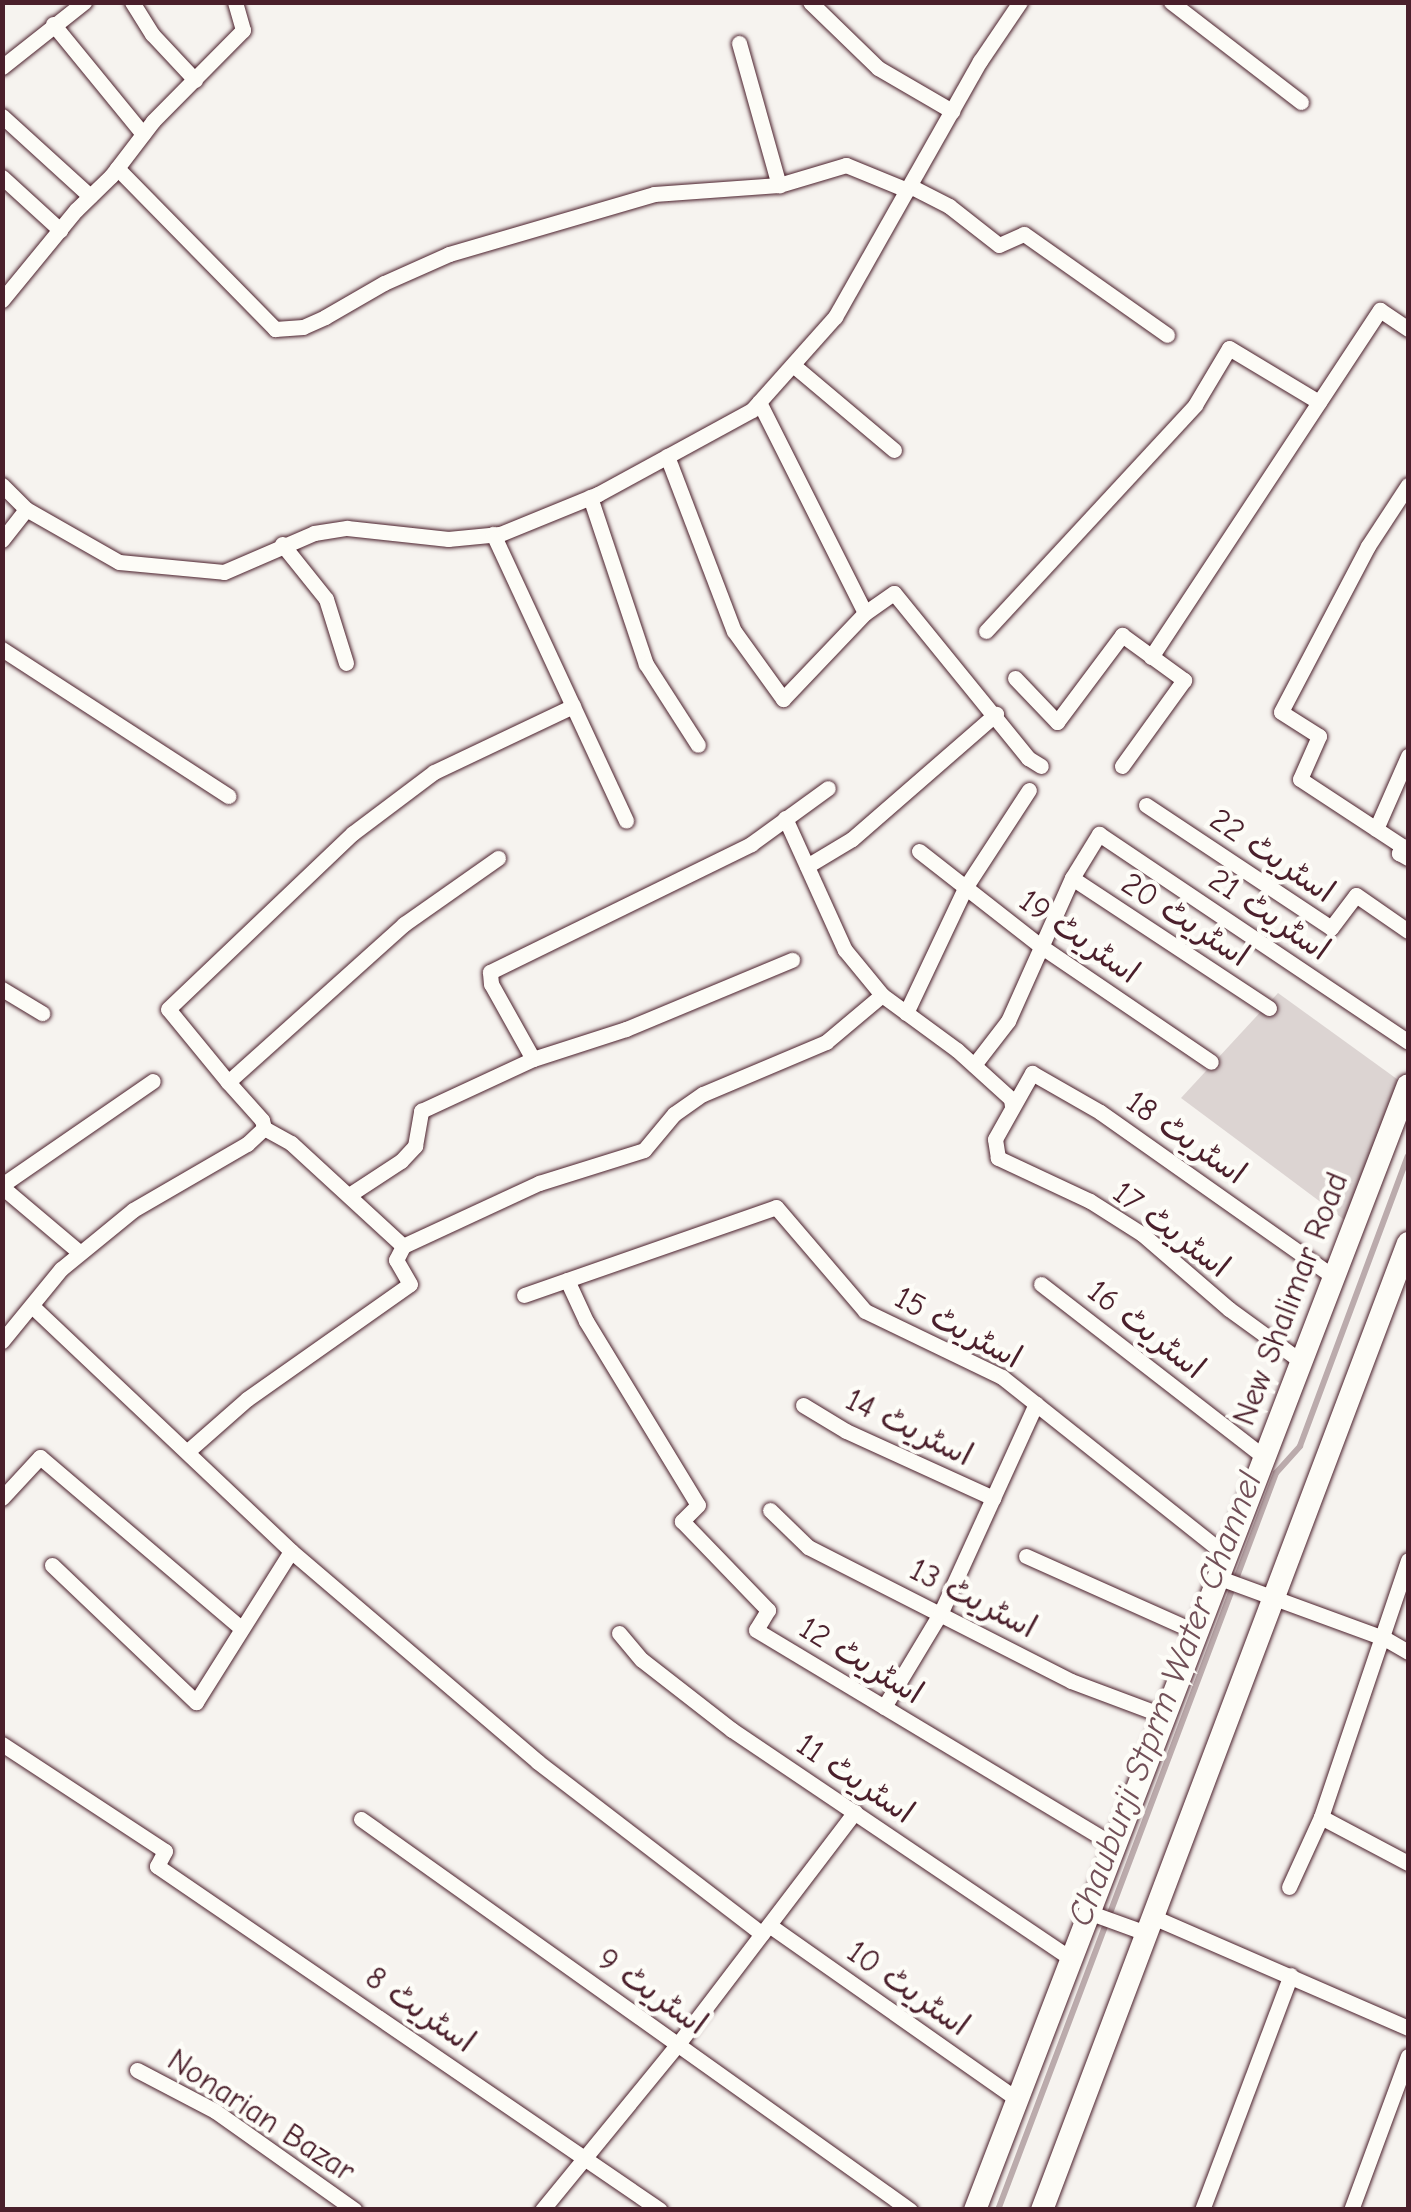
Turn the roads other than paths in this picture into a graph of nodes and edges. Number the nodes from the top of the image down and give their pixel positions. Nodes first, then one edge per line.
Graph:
1 (84, 2) edge
2 (132, 2) edge
3 (236, 2) edge
4 (810, 2) edge
5 (1020, 2) edge
6 (1171, 2) edge
7 (53, 24) junction
8 (740, 43) dead end
9 (2, 68) edge
10 (196, 80) junction
11 (1302, 102) dead end
12 (952, 110) junction
13 (2, 116) edge
14 (143, 134) junction
15 (117, 168) junction
16 (2, 177) edge
17 (779, 185) junction
18 (908, 188) junction
19 (90, 196) junction
20 (60, 230) junction
21 (5, 290) edge
22 (1408, 329) edge
23 (1167, 335) dead end
24 (793, 365) junction
25 (759, 402) junction
26 (1319, 402) junction
27 (894, 450) dead end
28 (667, 456) junction
29 (2, 485) edge
30 (1408, 485) edge
31 (590, 497) junction
32 (26, 509) junction
33 (493, 534) junction
34 (2, 540) edge
35 (282, 544) junction
36 (865, 613) junction
37 (986, 631) dead end
38 (2, 649) edge
39 (1151, 656) junction
40 (346, 663) dead end
41 (1015, 678) dead end
42 (573, 706) junction
43 (996, 714) junction
44 (698, 745) dead end
45 (1408, 756) edge
46 (1042, 766) dead end
47 (1122, 766) dead end
48 (828, 788) dead end
49 (1029, 790) dead end
50 (228, 796) dead end
51 (1146, 805) dead end
52 (786, 818) junction
53 (626, 820) dead end
54 (1376, 829) junction
55 (919, 851) dead end
56 (498, 858) dead end
57 (1408, 858) edge
58 (807, 866) junction
59 (1072, 878) junction
60 (965, 888) junction
61 (1408, 931) edge
62 (1042, 947) junction
63 (792, 960) dead end
64 (2, 990) edge
65 (882, 995) junction
66 (1269, 1008) dead end
67 (42, 1013) dead end
68 (906, 1013) junction
69 (1408, 1042) edge
70 (533, 1059) junction
71 (1210, 1062) dead end
72 (974, 1065) junction
73 (154, 1081) dead end
74 (228, 1082) junction
75 (1408, 1084) edge
76 (1012, 1106) junction
77 (264, 1128) junction
78 (2, 1186) edge
79 (349, 1195) junction
80 (1408, 1243) edge
81 (402, 1246) junction
82 (80, 1252) junction
83 (1334, 1277) junction
84 (567, 1280) junction
85 (1041, 1284) dead end
86 (524, 1295) dead end
87 (32, 1306) junction
88 (2, 1314) edge
89 (16, 1326) junction
90 (2, 1341) edge
91 (1302, 1362) junction
92 (1036, 1404) junction
93 (803, 1405) dead end
94 (189, 1450) junction
95 (1264, 1457) junction
96 (2, 1498) edge
97 (992, 1498) junction
98 (770, 1510) dead end
99 (291, 1551) junction
100 (1226, 1555) junction
101 (1026, 1556) dead end
102 (1408, 1560) edge
103 (52, 1565) dead end
104 (1223, 1580) junction
105 (1268, 1596) junction
106 (940, 1612) junction
107 (241, 1628) junction
108 (1196, 1632) junction
109 (619, 1633) dead end
110 (1384, 1638) junction
111 (1408, 1652) edge
112 (884, 1707) junction
113 (1164, 1716) junction
114 (2, 1744) edge
115 (856, 1812) junction
116 (1321, 1817) junction
117 (362, 1819) dead end
118 (1114, 1844) junction
119 (1408, 1863) edge
120 (1289, 1887) dead end
121 (1093, 1914) junction
122 (1144, 1926) junction
123 (765, 1930) junction
124 (1070, 1958) junction
125 (1291, 1974) junction
126 (1408, 2028) edge
127 (678, 2044) junction
128 (1408, 2056) edge
129 (137, 2070) dead end
130 (1017, 2098) junction
131 (585, 2158) junction
132 (1045, 2209) edge
133 (355, 2210) edge
134 (542, 2210) edge
135 (660, 2210) edge
136 (910, 2210) edge
137 (975, 2210) edge
138 (1202, 2210) edge
139 (1350, 2210) edge

1 - 7 street
2 - 10 street
3 - 10 street
4 - 12 street
5 - 12 street
6 - 11 street
7 - 9 street
7 - 14 street
8 - 17 street
10 - 14 street
12 - 18 street
13 - 19 street
14 - 15 street
15 - 17 street
15 - 19 street
16 - 20 street
17 - 18 street
18 - 23 street
18 - 24 street
19 - 20 street
20 - 21 street
22 - 26 street
24 - 25 street
24 - 27 street
25 - 28 street
25 - 36 street
26 - 37 street
26 - 39 street
28 - 31 street
28 - 36 street
29 - 32 street
30 - 54 street
31 - 33 street
31 - 44 street
32 - 34 street
32 - 35 street
33 - 35 street
33 - 42 street
35 - 40 street
36 - 43 street
38 - 50 street
39 - 41 street
39 - 47 street
42 - 53 street
42 - 74 street
43 - 46 street
43 - 58 street
45 - 54 street
48 - 52 street
49 - 60 street
51 - 61 street, اسٹریٹ 22
52 - 58 street
52 - 70 street
54 - 57 street
55 - 60 street, اسٹریٹ 19
56 - 74 street
58 - 65 street
59 - 62 street
59 - 66 street, اسٹریٹ 20
59 - 69 street, اسٹریٹ 21
60 - 62 street, اسٹریٹ 19
60 - 68 street
62 - 71 street, اسٹریٹ 19
62 - 72 street
63 - 70 street
64 - 67 street
65 - 68 street
65 - 81 street
68 - 72 street
70 - 79 street
72 - 76 street
73 - 78 street
74 - 77 street
75 - 83 street, New Shalimar Road
76 - 83 street, اسٹریٹ 18
76 - 91 street, اسٹریٹ 17
77 - 79 street
77 - 82 street
78 - 82 street
79 - 81 street
80 - 105 street
81 - 94 street
82 - 87 street
83 - 91 street, New Shalimar Road
84 - 86 street
84 - 92 street, اسٹریٹ 15
84 - 112 street, اسٹریٹ 12
85 - 95 street, اسٹریٹ 16
87 - 89 street
87 - 94 street, اسٹریٹ 10
88 - 89 street
89 - 90 street
91 - 95 street, New Shalimar Road
92 - 97 street
92 - 100 street, اسٹریٹ 15
93 - 97 street, اسٹریٹ 14
94 - 99 street, اسٹریٹ 10
95 - 100 street, New Shalimar Road
96 - 107 street
97 - 106 street
98 - 106 street, اسٹریٹ 13
99 - 107 street
99 - 123 street, اسٹریٹ 10
100 - 104 street, New Shalimar Road
101 - 108 street
102 - 110 street
103 - 107 street
104 - 105 street
104 - 108 street, New Shalimar Road
105 - 110 street
105 - 122 street
106 - 112 street
106 - 113 street, اسٹریٹ 13
108 - 113 street, New Shalimar Road
109 - 115 street, اسٹریٹ 11
110 - 111 street
110 - 116 street
112 - 118 street, اسٹریٹ 12
113 - 118 street, New Shalimar Road
114 - 131 street, اسٹریٹ 8
115 - 123 street
115 - 124 street, اسٹریٹ 11
116 - 119 street
116 - 120 street
117 - 127 street, اسٹریٹ 9
118 - 121 street, New Shalimar Road
121 - 122 street
121 - 124 street, New Shalimar Road
122 - 125 street
122 - 132 street
123 - 127 street
123 - 130 street, اسٹریٹ 10
124 - 130 street, New Shalimar Road
125 - 126 street
125 - 138 street
127 - 131 street
127 - 136 street, اسٹریٹ 9
128 - 139 street
129 - 133 street, Nonarian Bazar
130 - 137 street, New Shalimar Road
131 - 134 street
131 - 135 street, اسٹریٹ 8

